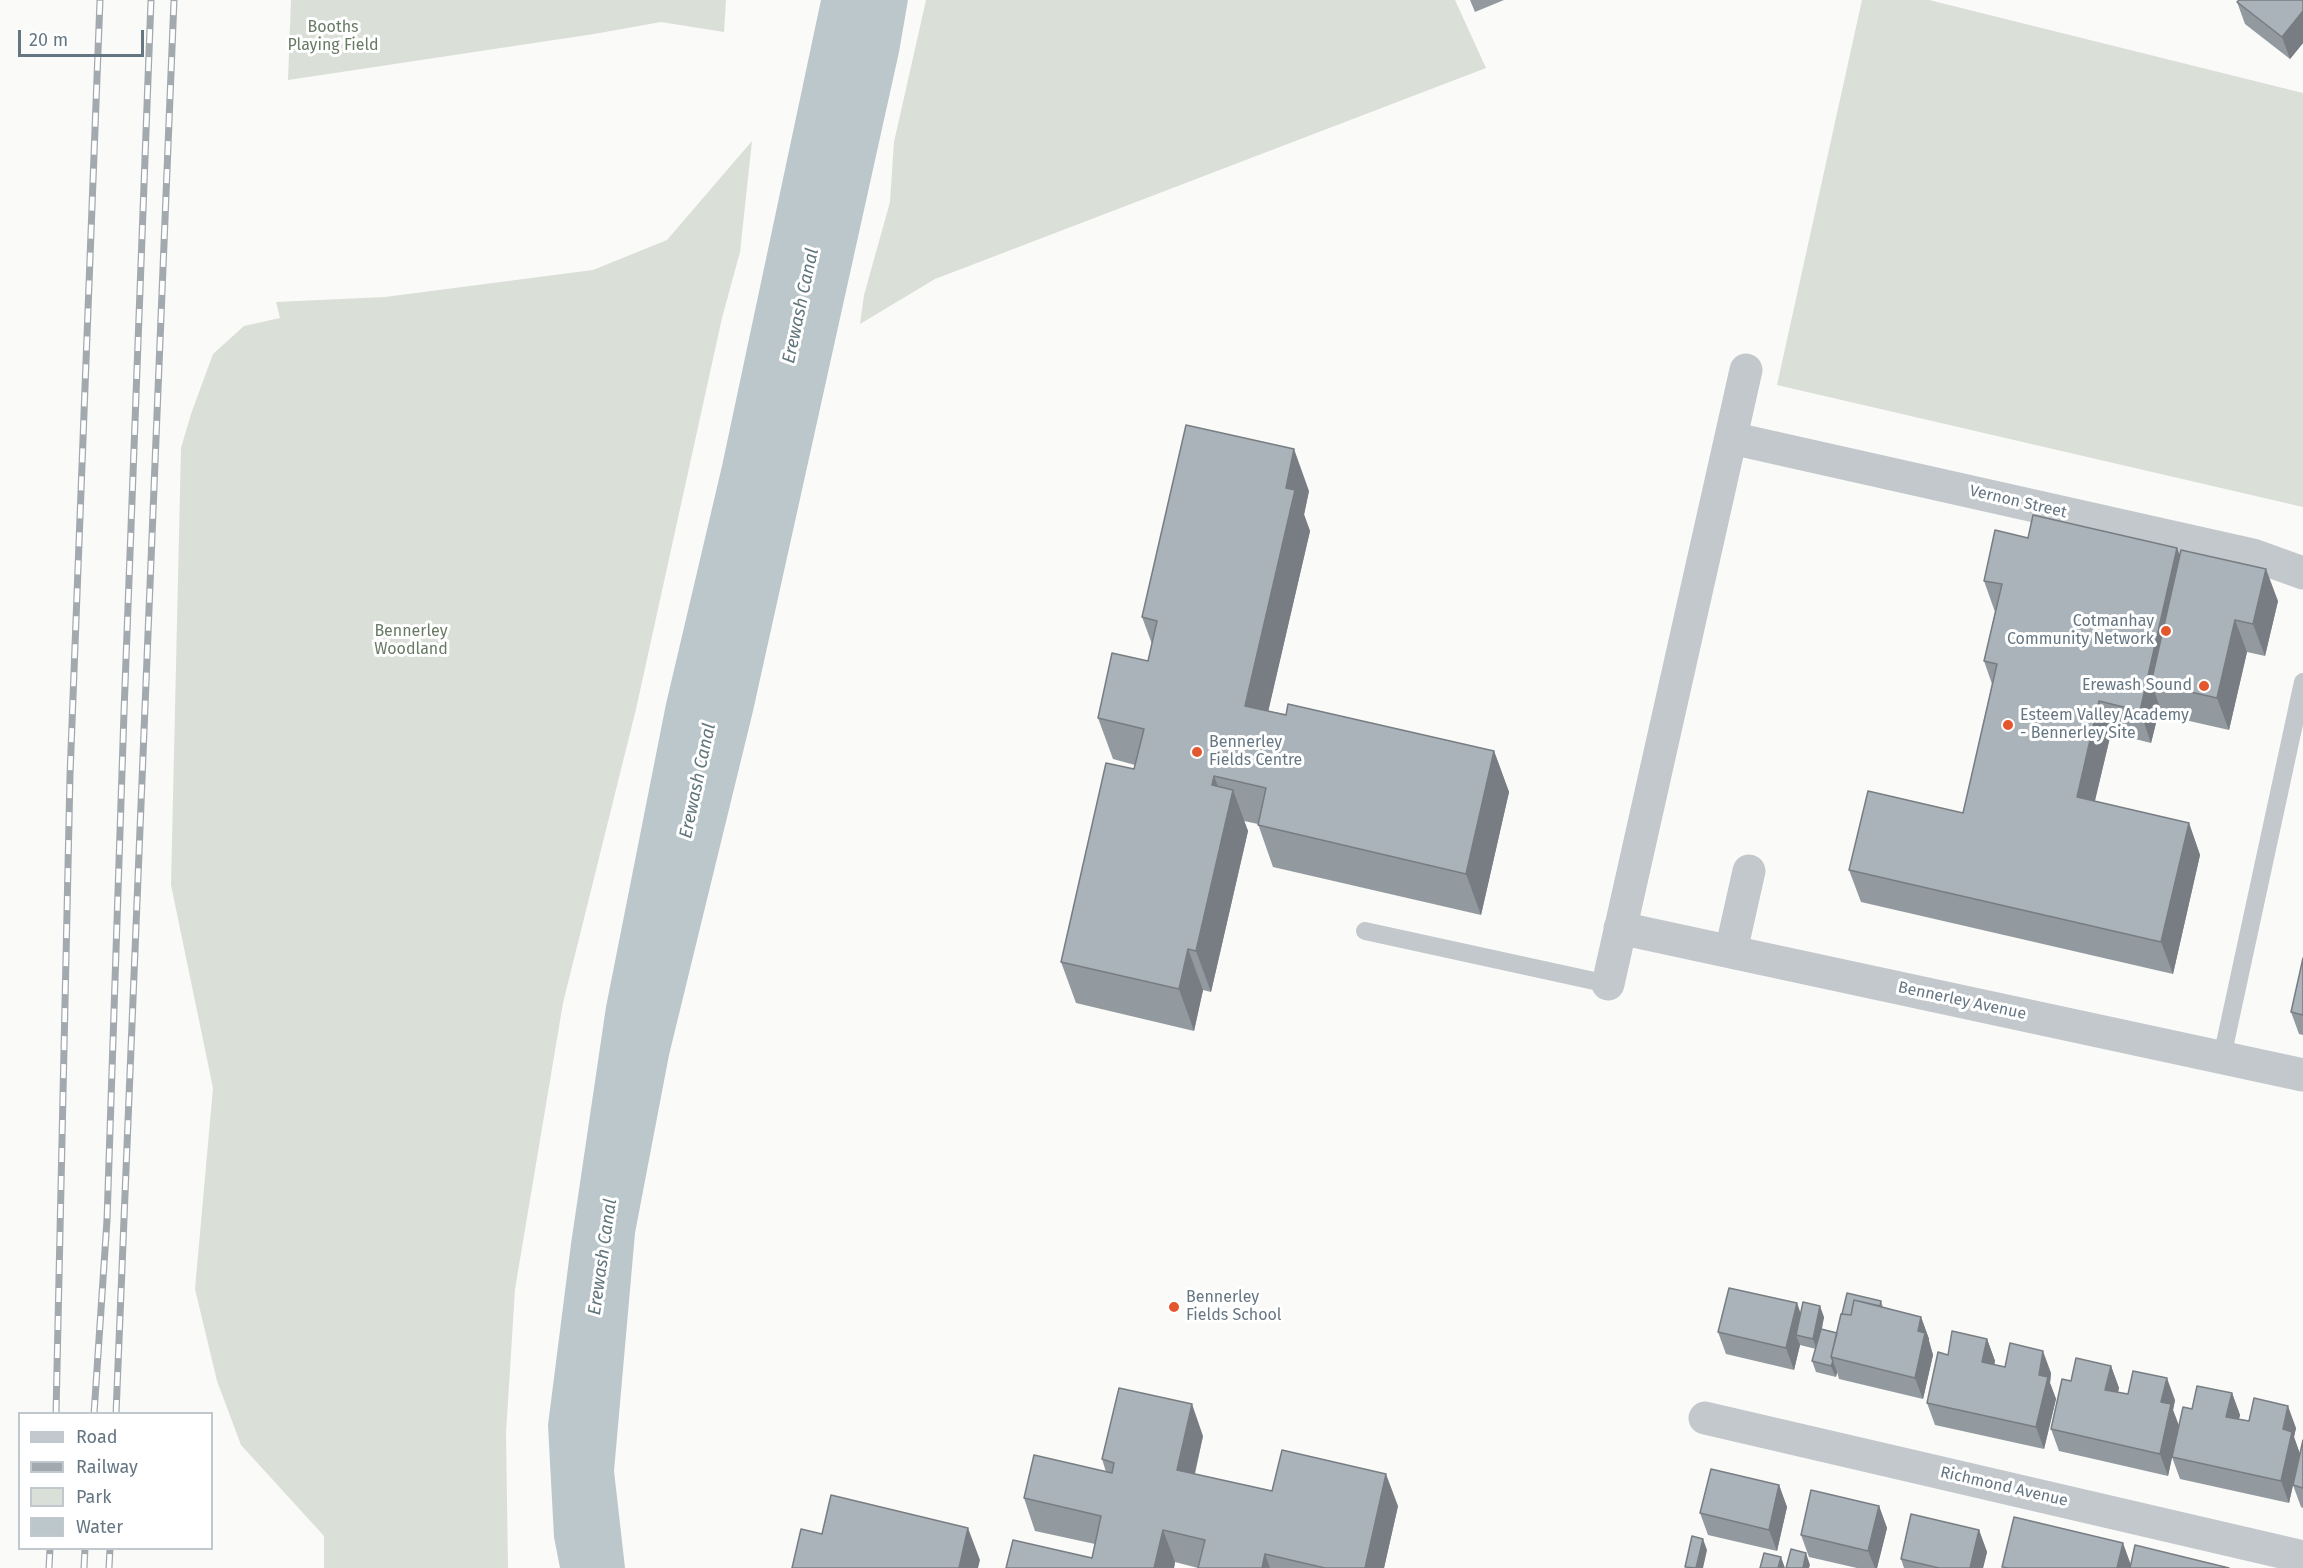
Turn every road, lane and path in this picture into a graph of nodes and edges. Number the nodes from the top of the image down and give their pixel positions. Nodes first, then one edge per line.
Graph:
1 (1746, 370) dead end
2 (1731, 438) junction
3 (2303, 573) edge
4 (2303, 681) edge
5 (1749, 871) dead end
6 (1620, 928) junction
7 (1365, 931) dead end
8 (1731, 951) junction
9 (1608, 984) joint
10 (2222, 1057) junction
11 (2303, 1075) edge
12 (1705, 1418) dead end
13 (2303, 1557) edge

1 - 2 street
2 - 3 street, Vernon Street
2 - 6 street
4 - 10 lane
5 - 8 street
6 - 8 street, Bennerley Avenue
6 - 9 street
7 - 9 lane
8 - 10 street, Bennerley Avenue
10 - 11 street, Bennerley Avenue
12 - 13 street, Richmond Avenue

